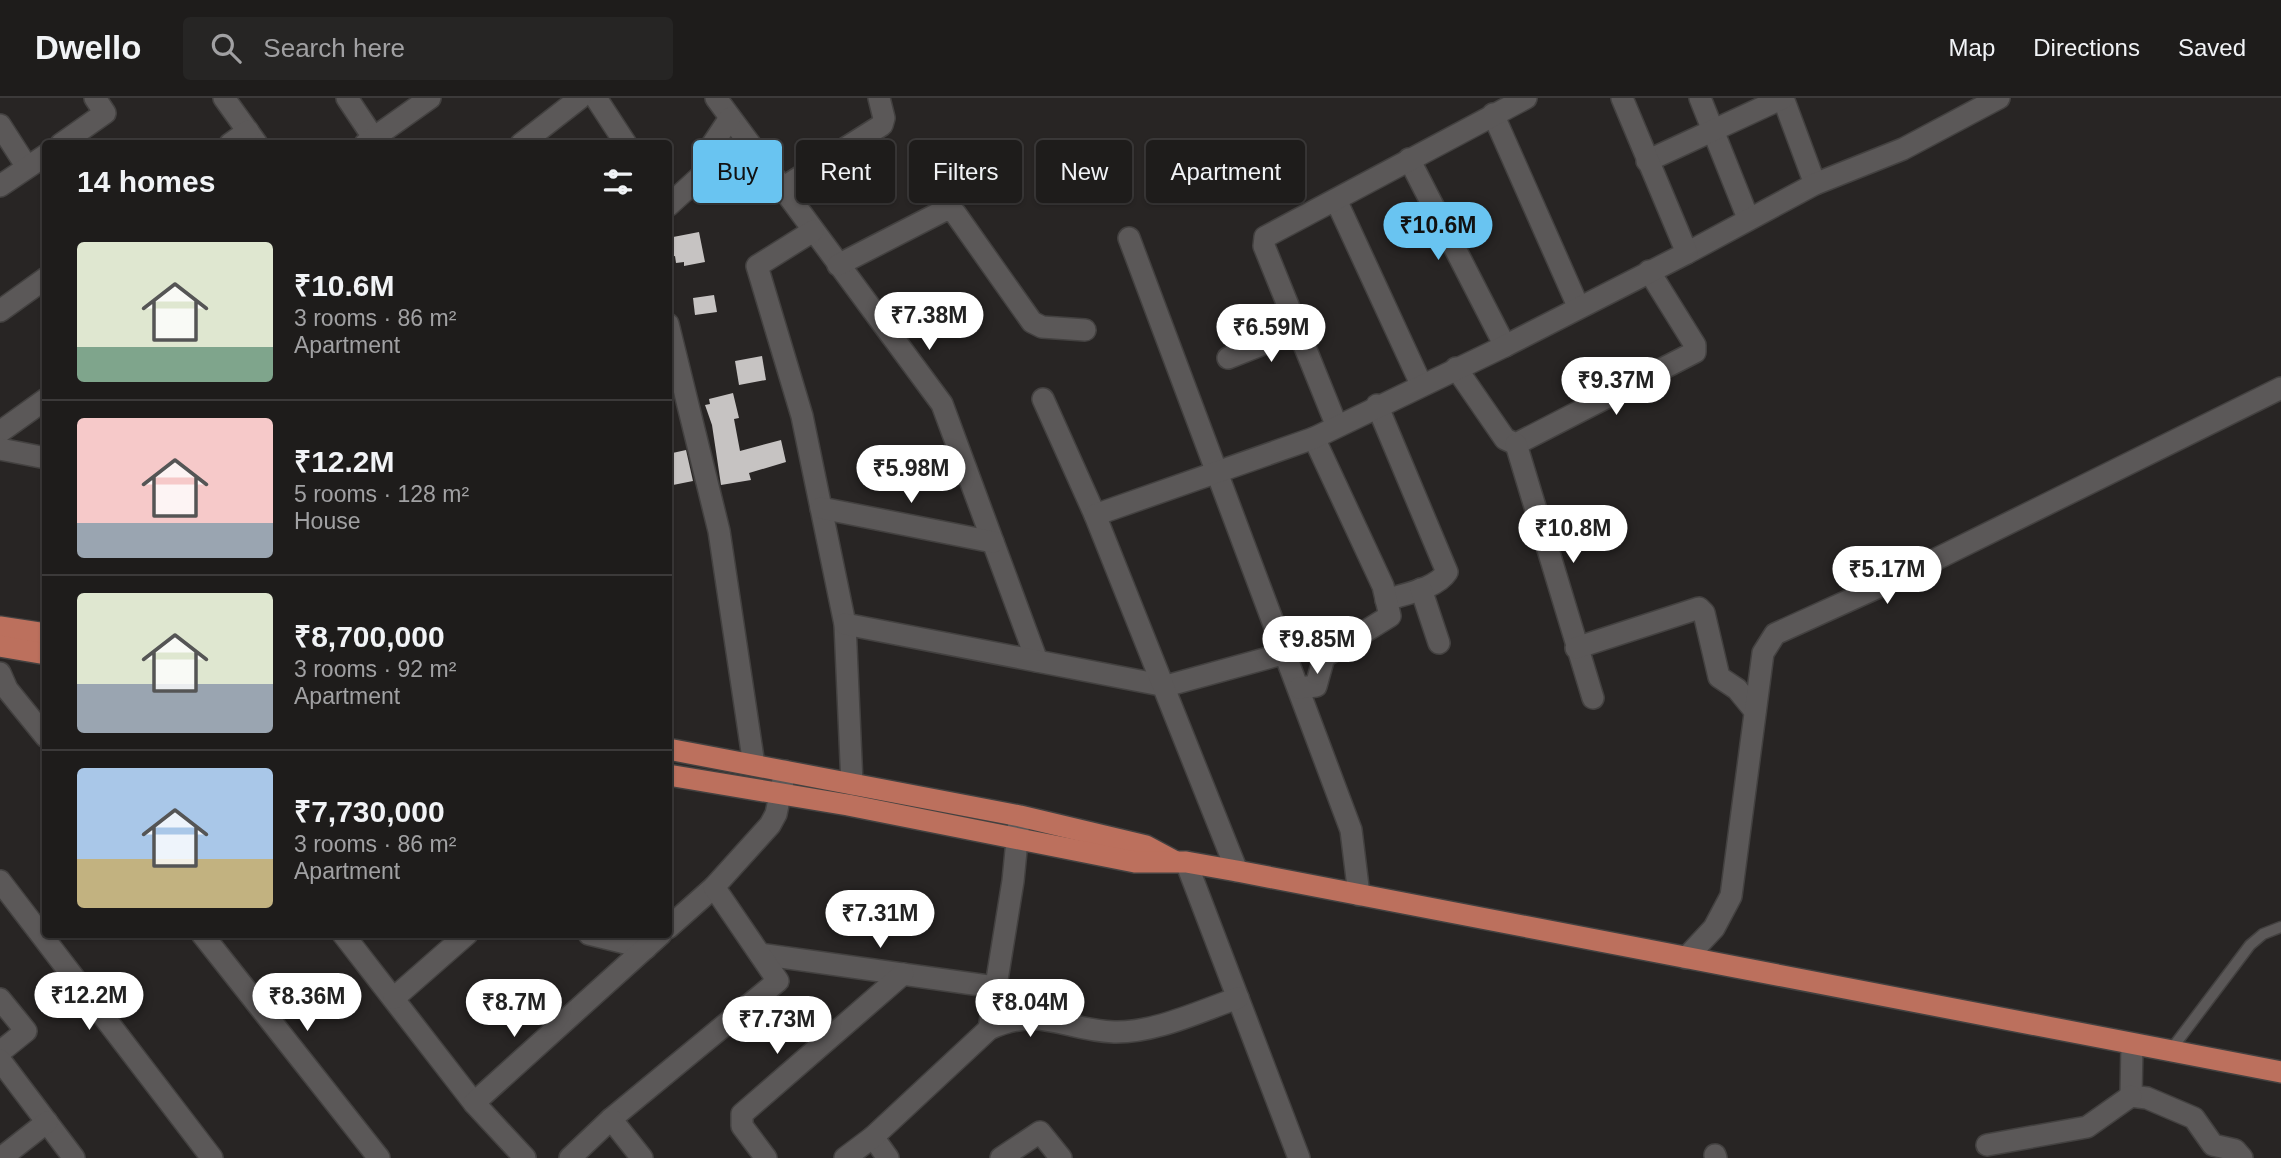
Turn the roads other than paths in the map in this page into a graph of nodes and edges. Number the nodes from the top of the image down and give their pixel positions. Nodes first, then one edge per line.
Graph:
1 (95, 98) edge
2 (224, 98) edge
3 (347, 98) edge
4 (430, 98) edge
5 (580, 98) edge
6 (596, 98) edge
7 (716, 98) edge
8 (879, 98) edge
9 (1525, 98) edge
10 (1622, 98) edge
11 (1700, 98) edge
12 (1783, 98) edge
13 (1999, 98) edge
14 (1493, 114) junction
15 (730, 118) junction
16 (0, 125) edge
17 (1714, 130) junction
18 (252, 137) edge
19 (67, 140) edge
20 (369, 140) edge
21 (526, 140) edge
22 (623, 140) edge
23 (42, 158) edge
24 (1409, 159) junction
25 (1647, 162) junction
26 (27, 167) junction
27 (1815, 184) junction
28 (0, 186) edge
29 (784, 187) junction
30 (1336, 200) junction
31 (672, 202) edge
32 (1748, 218) junction
33 (813, 231) junction
34 (1129, 238) dead end
35 (1687, 253) junction
36 (838, 265) junction
37 (1649, 271) junction
38 (42, 281) edge
39 (1578, 306) junction
40 (0, 311) edge
41 (1085, 330) dead end
42 (1299, 330) junction
43 (672, 340) edge
44 (1505, 346) junction
45 (1228, 358) dead end
46 (1456, 368) junction
47 (1422, 384) junction
48 (2281, 388) edge
49 (1043, 399) dead end
50 (42, 402) edge
51 (1377, 405) junction
52 (1336, 424) junction
53 (0, 432) edge
54 (1314, 438) junction
55 (1516, 444) junction
56 (0, 449) edge
57 (42, 457) edge
58 (1216, 473) junction
59 (821, 508) junction
60 (1096, 514) junction
61 (993, 542) junction
62 (1421, 589) junction
63 (1386, 600) junction
64 (845, 624) junction
65 (0, 628) edge
66 (42, 633) edge
67 (1439, 643) dead end
68 (0, 646) edge
69 (1576, 648) junction
70 (42, 653) edge
71 (1286, 653) junction
72 (1037, 661) junction
73 (0, 673) edge
74 (1166, 686) junction
75 (1299, 688) junction
76 (1593, 698) dead end
77 (1755, 711) junction
78 (42, 732) edge
79 (672, 750) edge
80 (754, 765) junction
81 (785, 771) junction
82 (672, 776) edge
83 (852, 784) junction
84 (781, 794) junction
85 (1017, 826) junction
86 (1180, 862) junction
87 (1237, 871) junction
88 (0, 881) edge
89 (714, 887) junction
90 (1359, 895) junction
91 (672, 924) edge
92 (2281, 927) edge
93 (42, 936) edge
94 (44, 938) edge
95 (205, 938) edge
96 (347, 938) edge
97 (462, 938) edge
98 (626, 938) edge
99 (653, 941) edge
100 (760, 954) junction
101 (1686, 958) junction
102 (903, 974) junction
103 (995, 988) junction
104 (394, 998) junction
105 (1238, 998) junction
106 (0, 999) edge
107 (989, 1029) junction
108 (2132, 1045) junction
109 (0, 1052) edge
110 (2169, 1052) junction
111 (0, 1060) edge
112 (2281, 1072) edge
113 (2131, 1096) junction
114 (474, 1103) junction
115 (611, 1119) junction
116 (47, 1122) junction
117 (873, 1137) junction
118 (1987, 1146) dead end
119 (1, 1158) edge
120 (74, 1158) edge
121 (212, 1158) edge
122 (379, 1158) edge
123 (525, 1158) edge
124 (570, 1158) edge
125 (642, 1158) edge
126 (766, 1158) edge
127 (845, 1158) edge
128 (888, 1158) edge
129 (1001, 1158) edge
130 (1061, 1158) edge
131 (1299, 1158) edge
132 (2242, 1158) edge

1 - 19 street
2 - 18 street
3 - 20 street
4 - 20 street
5 - 21 street
6 - 22 street
7 - 15 street
8 - 29 street
9 - 14 street
10 - 25 street
11 - 17 street
12 - 17 street
12 - 27 street
13 - 27 street
14 - 24 street
14 - 39 street
15 - 29 street
15 - 31 street
16 - 26 street
17 - 25 street
17 - 32 street
23 - 26 street
24 - 30 street
24 - 44 street
25 - 35 street
26 - 28 street
27 - 32 street
29 - 33 street
30 - 42 street
30 - 47 street
32 - 35 street
33 - 36 street
33 - 59 street
34 - 58 street
35 - 37 street
36 - 41 street
36 - 61 street
37 - 39 street
37 - 55 street
38 - 40 street
39 - 44 street
42 - 45 street
42 - 52 street
43 - 80 street
44 - 46 street
46 - 47 street
46 - 55 street
47 - 51 street
48 - 77 street
49 - 60 street
50 - 53 street
51 - 52 street
51 - 62 street
52 - 54 street
54 - 58 street
54 - 63 street
55 - 69 street
56 - 57 street
58 - 60 street
58 - 71 street
59 - 61 street
59 - 64 street
60 - 74 street
61 - 72 street
62 - 63 street
62 - 67 street
63 - 75 street
64 - 72 street
64 - 83 street
65 - 66 main road
68 - 70 main road
69 - 76 street
69 - 77 street
71 - 74 street
71 - 75 street
72 - 74 street
73 - 78 street
74 - 87 street
75 - 90 street
77 - 101 street
79 - 80 main road
80 - 81 main road
81 - 83 main road
81 - 84 street
82 - 84 main road
83 - 85 main road
84 - 85 main road
84 - 89 street
85 - 86 main road
85 - 103 street
86 - 87 main road
86 - 105 street
87 - 90 main road
88 - 93 street
89 - 91 street
89 - 100 street
90 - 101 main road
92 - 110 lane
94 - 121 street
95 - 122 street
96 - 104 street
97 - 104 street
98 - 99 street
99 - 114 street
100 - 102 street
100 - 115 street
101 - 108 main road
102 - 103 street
102 - 126 street
103 - 107 street
104 - 114 street
105 - 107 street
105 - 131 street
106 - 109 street
107 - 117 street
108 - 110 main road
108 - 113 street
110 - 112 main road
111 - 116 street
113 - 118 street
113 - 132 street
114 - 123 street
115 - 124 street
115 - 125 street
116 - 119 street
116 - 120 street
117 - 127 street
117 - 128 street
129 - 130 street

